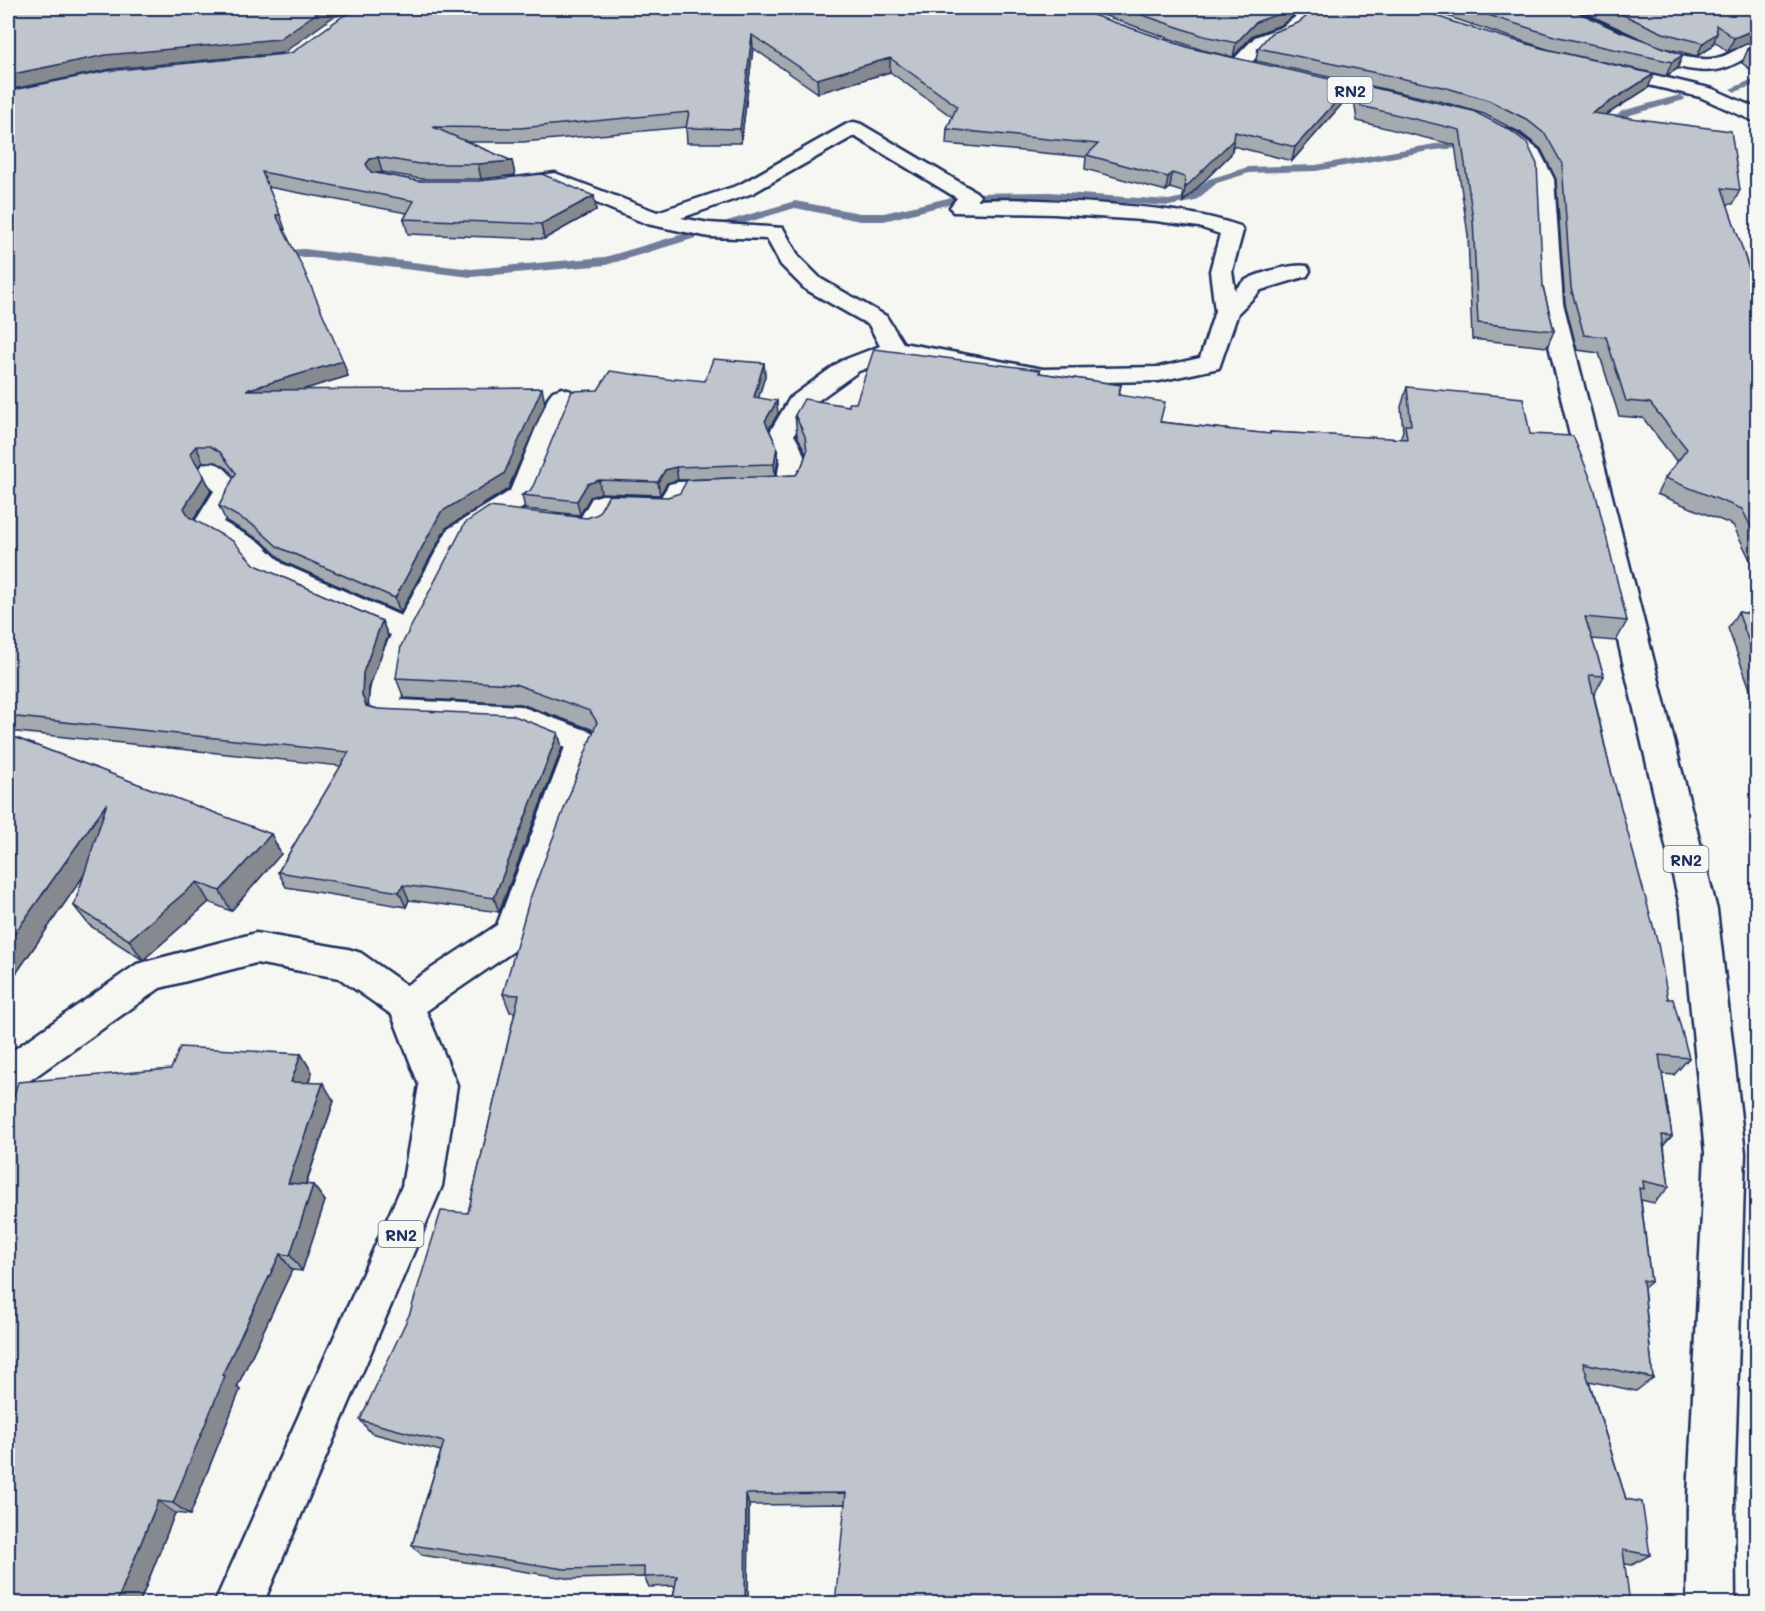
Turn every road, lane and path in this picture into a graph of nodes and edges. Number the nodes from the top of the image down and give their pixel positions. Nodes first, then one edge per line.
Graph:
1 (1317, 8) edge
2 (1558, 8) edge
3 (1758, 45) edge
4 (1217, 61) edge
5 (1588, 65) edge
6 (1717, 65) junction
7 (1238, 66) junction
8 (1261, 70) edge
9 (1706, 93) junction
10 (1758, 117) edge
11 (1485, 125) edge
12 (492, 186) edge
13 (655, 219) junction
14 (1299, 271) dead end
15 (1227, 311) junction
16 (894, 349) junction
17 (562, 396) dead end
18 (212, 470) dead end
19 (490, 516) junction
20 (408, 631) junction
21 (406, 1005) junction
22 (8, 1077) edge
23 (238, 1604) edge
24 (1711, 1604) edge

1 - 7 main road
2 - 6 main road
3 - 6 main road
4 - 7 main road
5 - 9 main road
6 - 9 main road
7 - 8 main road
9 - 10 main road
11 - 24 main road, RN2
12 - 13 main road
13 - 15 main road
13 - 16 main road
14 - 15 main road
15 - 16 main road
16 - 19 main road
17 - 19 main road
18 - 20 main road
19 - 20 main road
20 - 21 main road
21 - 22 main road
21 - 23 main road, RN2

